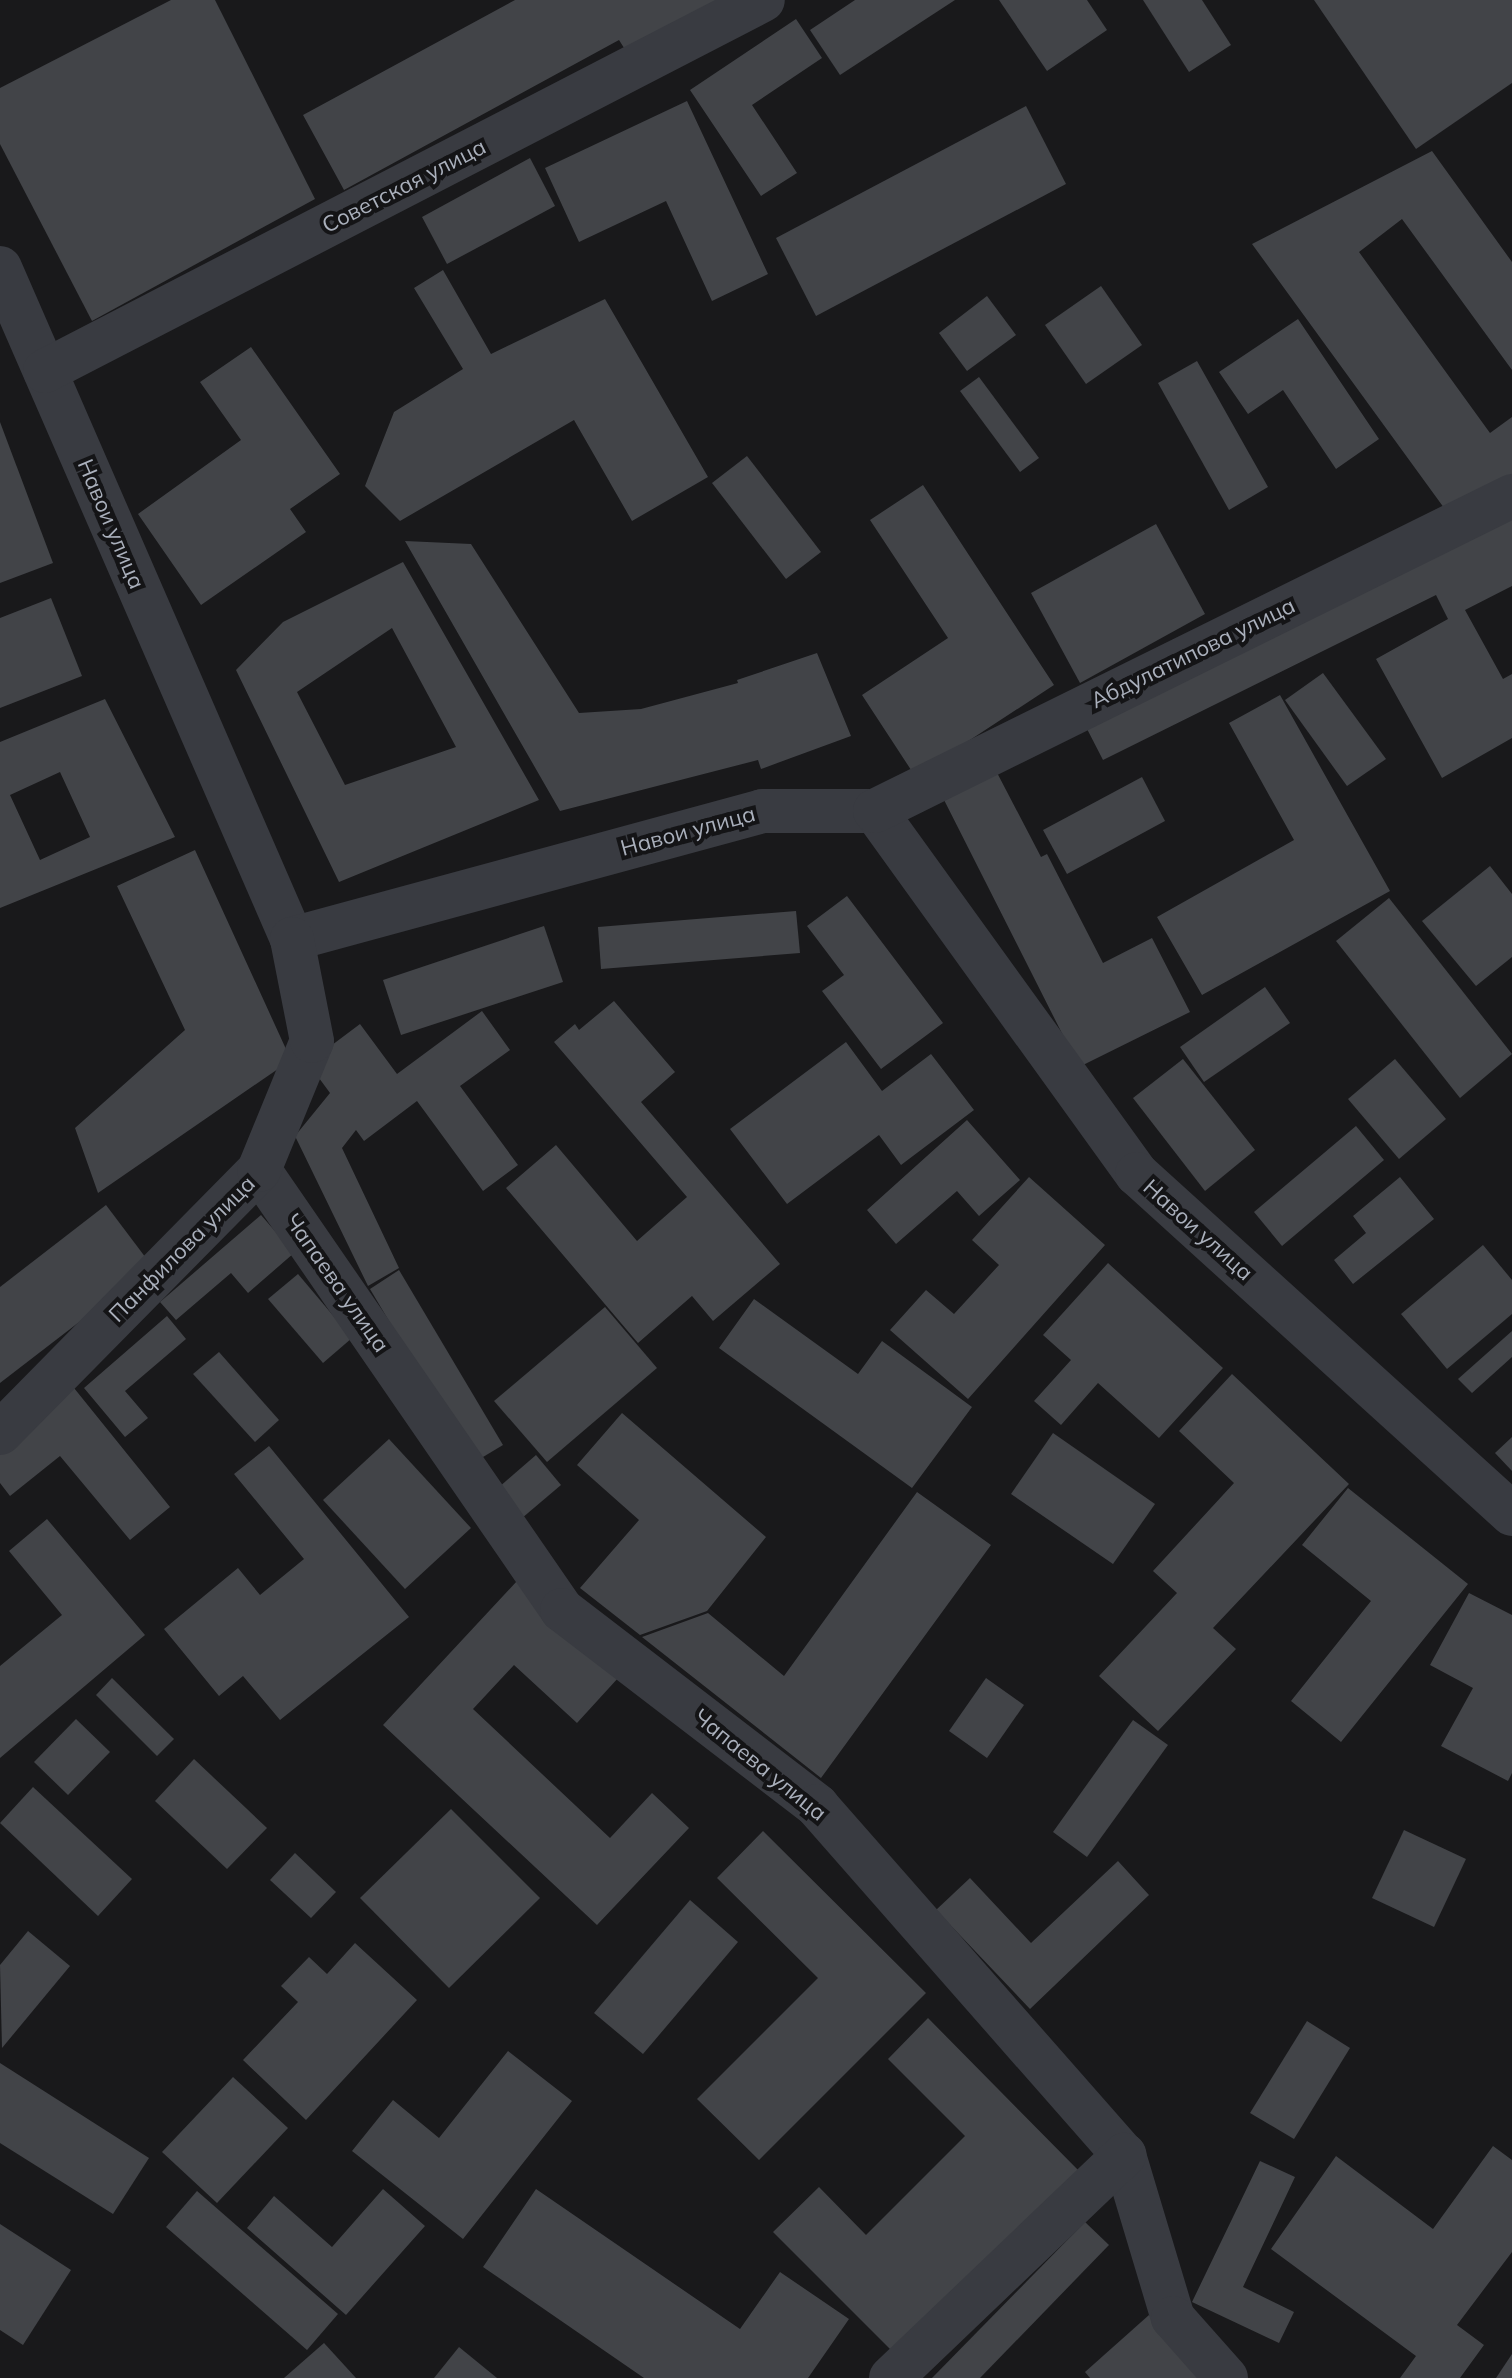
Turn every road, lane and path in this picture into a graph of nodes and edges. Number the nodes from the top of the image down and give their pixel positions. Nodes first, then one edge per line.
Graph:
1 (763, 0) edge
2 (0, 268) edge
3 (45, 371) junction
4 (1512, 496) edge
5 (875, 811) junction
6 (292, 939) junction
7 (259, 1170) junction
8 (0, 1433) edge
9 (1512, 1514) edge
10 (1124, 2155) junction
11 (891, 2378) edge
12 (1226, 2378) edge

1 - 3 street, Советская улица
2 - 3 street, Навои улица
3 - 6 street, Навои улица
4 - 5 street, Абдулатипова улица
5 - 6 street, Навои улица
5 - 9 street, Навои улица
6 - 7 street, Панфилова улица
7 - 8 street, Панфилова улица
7 - 10 street, Чапаева улица
10 - 11 street
10 - 12 street, Чапаева улица

